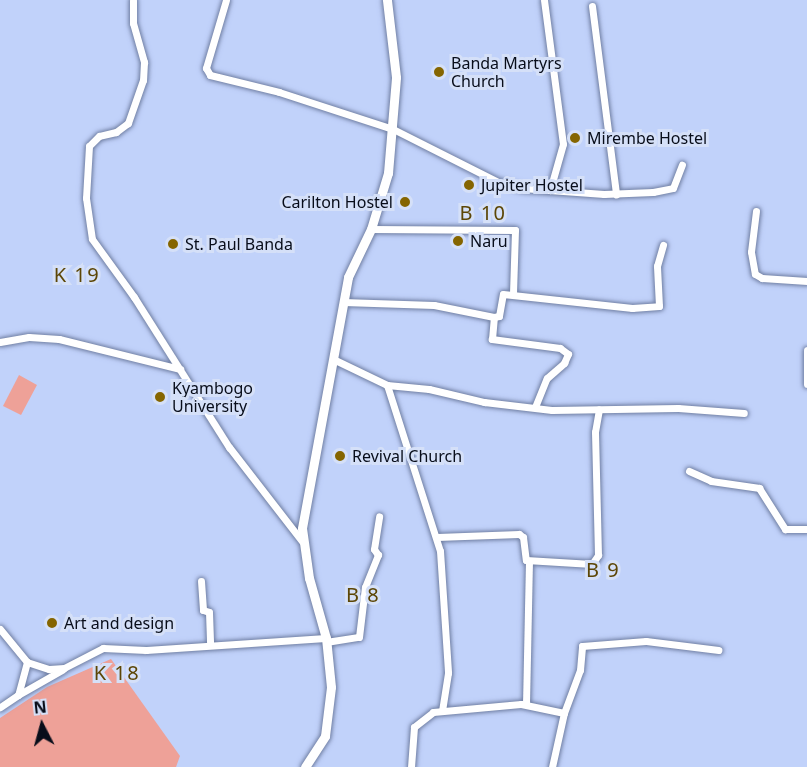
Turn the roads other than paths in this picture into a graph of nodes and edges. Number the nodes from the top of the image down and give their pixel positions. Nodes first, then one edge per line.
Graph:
1 (133, 0) edge
2 (226, 0) edge
3 (387, 0) edge
4 (544, 0) edge
5 (592, 6) dead end
6 (393, 129) junction
7 (682, 165) dead end
8 (550, 190) junction
9 (616, 194) junction
10 (756, 211) dead end
11 (371, 229) junction
12 (663, 245) dead end
13 (807, 281) edge
14 (513, 294) junction
15 (343, 302) junction
16 (494, 317) junction
17 (0, 342) edge
18 (807, 350) edge
19 (333, 359) junction
20 (180, 369) junction
21 (807, 384) edge
22 (387, 385) junction
23 (535, 407) junction
24 (599, 409) junction
25 (744, 413) dead end
26 (689, 471) dead end
27 (379, 516) dead end
28 (807, 528) edge
29 (437, 537) junction
30 (302, 541) junction
31 (529, 561) junction
32 (201, 581) dead end
33 (0, 629) edge
34 (326, 640) junction
35 (210, 645) junction
36 (718, 650) dead end
37 (27, 662) junction
38 (64, 668) junction
39 (18, 695) junction
40 (526, 704) junction
41 (0, 707) edge
42 (442, 710) junction
43 (564, 713) junction
44 (305, 767) edge
45 (411, 767) edge
46 (552, 767) edge

1 - 20 street
2 - 6 street
3 - 6 street
4 - 8 street
5 - 9 street
6 - 8 street
6 - 11 street
7 - 9 street
8 - 9 street
10 - 13 street
11 - 14 street
11 - 15 street
12 - 14 street
14 - 16 street
15 - 16 street
15 - 19 street
16 - 23 street
17 - 20 street
18 - 21 street
19 - 22 street
19 - 30 street
20 - 30 street
22 - 23 street
22 - 29 street
23 - 24 street
24 - 25 street
24 - 31 street
26 - 28 street
27 - 34 street
29 - 31 street
29 - 42 street
30 - 34 street
31 - 40 street
32 - 35 street
33 - 37 street
34 - 35 street
34 - 44 street
35 - 38 street
36 - 43 street
37 - 38 street
37 - 39 street
38 - 39 street
39 - 41 street
40 - 42 street
40 - 43 street
42 - 45 street
43 - 46 street

